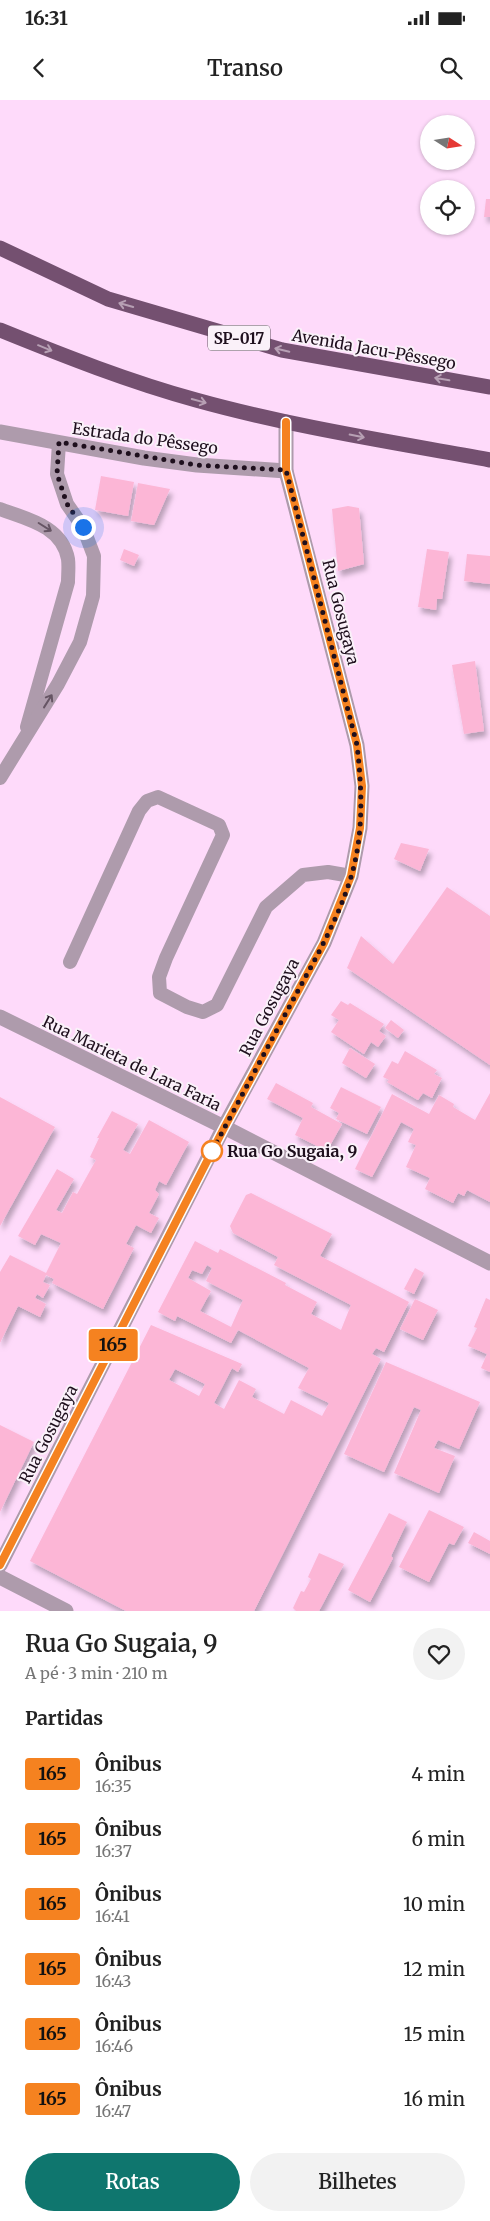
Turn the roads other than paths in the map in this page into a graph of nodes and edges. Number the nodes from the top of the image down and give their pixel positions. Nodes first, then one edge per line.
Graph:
1 (0, 248) edge
2 (0, 330) edge
3 (490, 387) edge
4 (286, 422) junction
5 (0, 432) edge
6 (59, 442) junction
7 (490, 460) edge
8 (286, 470) junction
9 (0, 509) edge
10 (22, 742) junction
11 (0, 778) edge
12 (351, 876) junction
13 (70, 962) dead end
14 (0, 1017) edge
15 (224, 1128) junction
16 (490, 1263) edge
17 (0, 1565) edge
18 (0, 1577) edge
19 (66, 1611) edge

3 -> 1 highway, Avenida Jacu-Pêssego / SP-017
2 -> 4 highway
4 -> 7 highway
4 - 8 street, Rua Gosugaya
5 - 6 street, Estrada do Pêssego
6 - 8 street, Estrada do Pêssego
10 -> 6 lane
8 - 12 street, Rua Gosugaya
9 -> 10 lane
10 - 11 lane
12 - 13 lane
12 - 15 street, Rua Gosugaya
14 - 15 street, Rua Marieta de Lara Faria
15 - 16 street, Rua Marieta de Lara Faria
15 - 17 street, Rua Gosugaya
18 - 19 street

